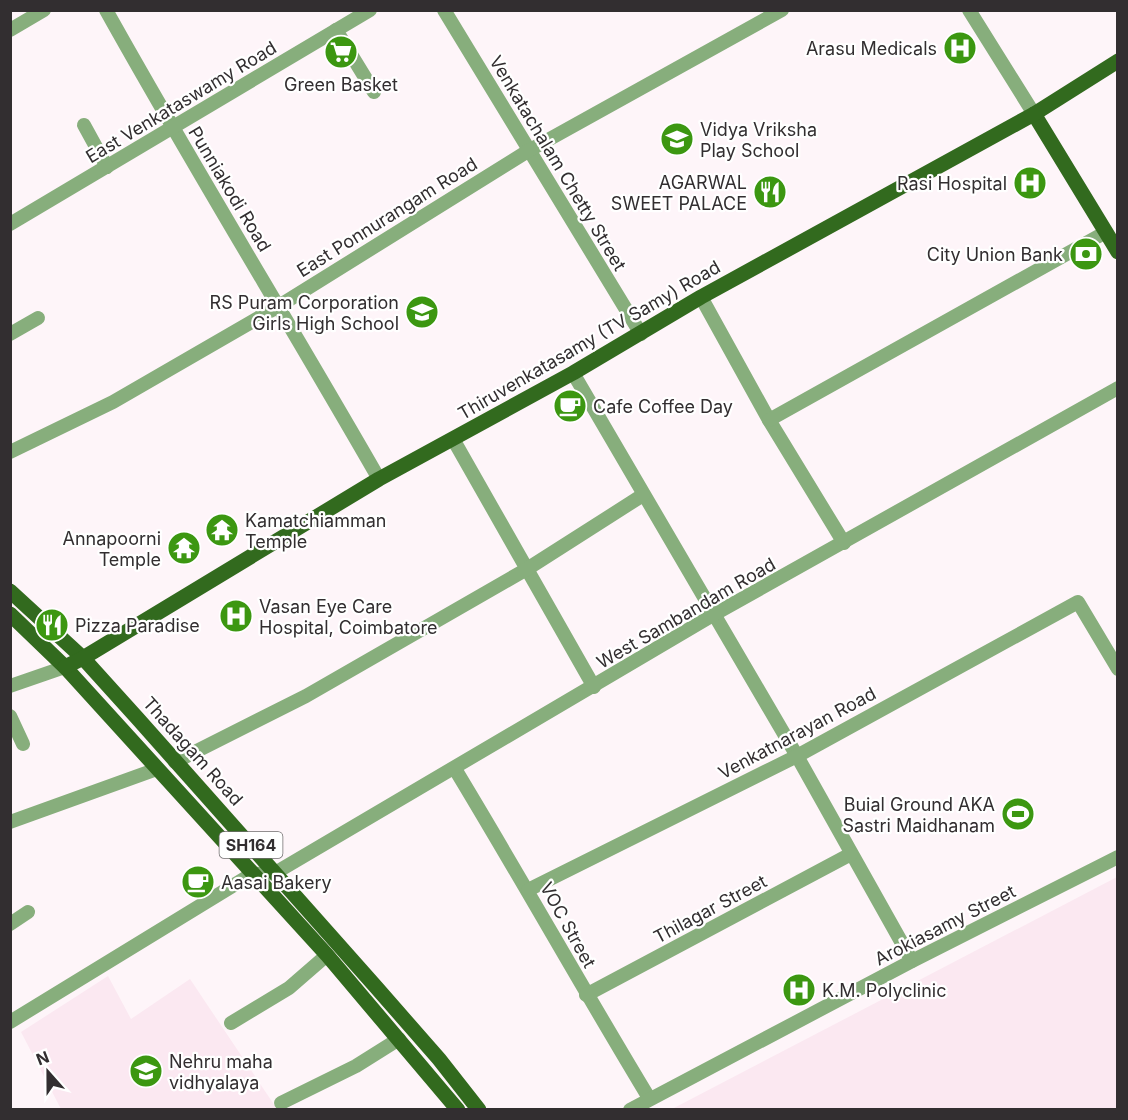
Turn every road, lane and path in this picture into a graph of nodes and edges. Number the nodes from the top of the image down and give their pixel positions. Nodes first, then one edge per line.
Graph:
1 (44, 10) edge
2 (106, 10) edge
3 (370, 10) edge
4 (444, 10) edge
5 (782, 10) edge
6 (969, 10) edge
7 (10, 30) edge
8 (336, 30) junction
9 (1118, 61) edge
10 (374, 92) dead end
11 (1034, 114) junction
12 (84, 125) dead end
13 (171, 128) junction
14 (528, 151) junction
15 (107, 166) junction
16 (10, 224) edge
17 (1106, 232) junction
18 (1118, 252) edge
19 (701, 297) junction
20 (279, 306) junction
21 (38, 318) dead end
22 (10, 334) edge
23 (641, 334) junction
24 (573, 373) junction
25 (1118, 388) edge
26 (769, 420) junction
27 (453, 439) junction
28 (10, 452) edge
29 (379, 479) junction
30 (643, 495) junction
31 (844, 543) junction
32 (527, 569) junction
33 (10, 591) edge
34 (10, 614) edge
35 (713, 615) junction
36 (83, 658) junction
37 (65, 667) junction
38 (1118, 669) edge
39 (10, 686) edge
40 (594, 687) junction
41 (10, 716) edge
42 (23, 744) dead end
43 (796, 756) junction
44 (175, 762) junction
45 (158, 769) junction
46 (455, 769) junction
47 (10, 822) edge
48 (850, 854) junction
49 (1118, 857) edge
50 (275, 873) junction
51 (252, 874) junction
52 (528, 890) junction
53 (28, 912) dead end
54 (10, 924) edge
55 (327, 955) junction
56 (912, 961) junction
57 (586, 995) junction
58 (13, 1015) edge
59 (231, 1023) dead end
60 (399, 1039) junction
61 (649, 1098) junction
62 (281, 1103) dead end
63 (458, 1110) edge
64 (480, 1110) edge
65 (630, 1110) edge

1 - 7 street
2 - 13 street, Punniakodi Road
3 - 8 street, East Venkataswamy Road
4 - 14 street, Venkatachalam Chetty Street
5 - 14 street, East Ponnurangam Road
6 - 11 street
8 - 10 street
8 - 13 street, East Venkataswamy Road
9 - 11 main road, Thiruvenkatasamy (TV Samy) Road
11 - 17 main road
11 - 19 main road, Thiruvenkatasamy (TV Samy) Road
12 - 15 street
13 - 15 street, East Venkataswamy Road
13 - 20 street, Punniakodi Road
14 - 20 street, East Ponnurangam Road
14 - 23 street, Venkatachalam Chetty Street
15 - 16 street, East Venkataswamy Road
17 - 18 main road
17 - 26 street
19 - 23 main road, Thiruvenkatasamy (TV Samy) Road
19 - 26 street
20 - 28 street, East Ponnurangam Road
20 - 29 street, Punniakodi Road
21 - 22 street
23 - 24 main road, Thiruvenkatasamy (TV Samy) Road
24 - 27 main road, Thiruvenkatasamy (TV Samy) Road
24 - 30 street
25 - 31 street, West Sambandam Road
26 - 31 street
27 - 29 main road, Thiruvenkatasamy (TV Samy) Road
27 - 32 street
29 - 36 main road, Thiruvenkatasamy (TV Samy) Road
30 - 32 street
30 - 35 street
31 - 35 street, West Sambandam Road
32 - 40 street
32 - 44 street
33 - 36 main road, Thadagam Road / SH164
34 - 37 main road, SH164
35 - 40 street, West Sambandam Road
35 - 43 street
36 - 37 main road, Thiruvenkatasamy (TV Samy) Road
36 - 44 main road, Thadagam Road / SH164
37 - 39 street
37 - 45 main road, SH164
38 - 43 street, Venkatnarayan Road
40 - 46 street, West Sambandam Road
41 - 42 street
43 - 48 street
43 - 52 street, Venkatnarayan Road
44 - 50 main road, Thadagam Road / SH164
45 - 47 street
45 - 51 main road, SH164
46 - 50 street, West Sambandam Road
46 - 52 street, VOC Street
48 - 56 street
48 - 57 street, Thilagar Street
49 - 56 street, Arokiasamy Street
50 - 51 street
50 - 64 main road, Thadagam Road / SH164
51 - 55 main road, SH164
51 - 58 street
52 - 57 street, VOC Street
53 - 54 street
55 - 59 street
55 - 60 main road, SH164
56 - 61 street, Arokiasamy Street
57 - 61 street, VOC Street
60 - 62 street
60 - 63 main road, SH164
61 - 65 street, Arokiasamy Street

